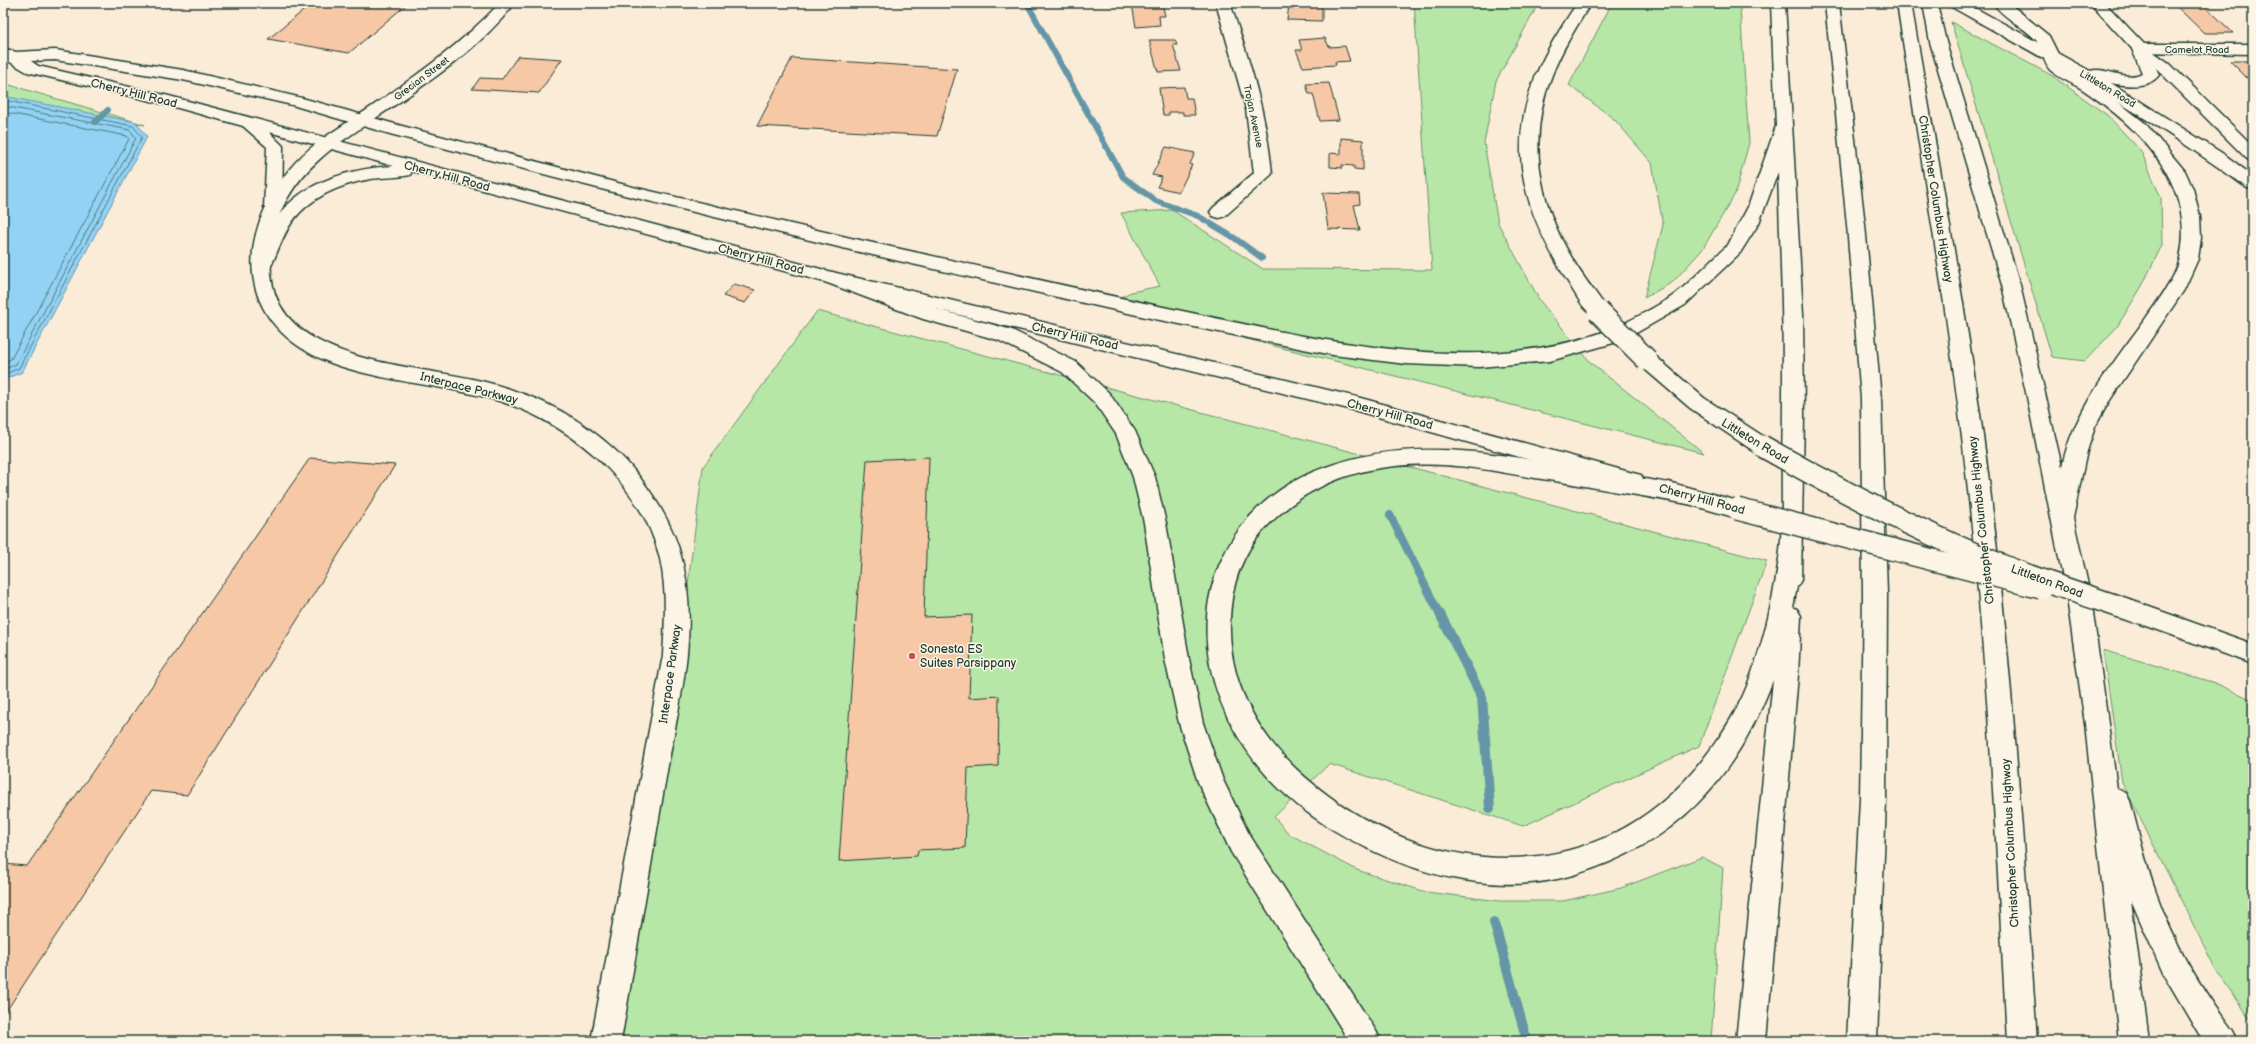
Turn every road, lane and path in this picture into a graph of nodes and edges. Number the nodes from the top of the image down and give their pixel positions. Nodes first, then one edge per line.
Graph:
1 (508, 3) edge
2 (1223, 3) edge
3 (1584, 3) edge
4 (1832, 3) edge
5 (1904, 3) edge
6 (1930, 3) edge
7 (1955, 3) edge
8 (2000, 3) edge
9 (2097, 3) edge
10 (1776, 7) edge
11 (2140, 49) junction
12 (2253, 49) edge
13 (9, 55) edge
14 (2059, 60) junction
15 (246, 121) junction
16 (361, 121) junction
17 (1784, 126) junction
18 (328, 144) junction
19 (2253, 155) edge
20 (424, 171) junction
21 (2253, 184) edge
22 (273, 207) junction
23 (1219, 212) dead end
24 (262, 266) junction
25 (832, 278) junction
26 (1688, 496) junction
27 (2062, 524) junction
28 (1790, 564) junction
29 (2138, 613) junction
30 (2253, 654) edge
31 (2097, 724) junction
32 (606, 1041) edge
33 (1366, 1041) edge
34 (1752, 1041) edge
35 (1862, 1041) edge
36 (2022, 1041) edge
37 (2134, 1041) edge
38 (2223, 1041) edge

1 - 16 main road, Grecian Street
2 - 23 main road, Trojan Avenue
3 - 29 main road, Littleton Road, bridge
4 - 35 main road
5 - 36 main road, Christopher Columbus Highway
6 - 27 main road
7 - 14 main road, Littleton Road
8 - 14 main road
9 - 11 main road
10 - 17 main road
11 - 12 main road, Camelot Road
11 - 14 main road
11 - 19 main road
13 - 15 main road, Cherry Hill Road
13 - 16 main road, Cherry Hill Road
14 - 21 main road, Littleton Road
14 - 27 main road
15 - 18 main road, Cherry Hill Road
15 - 22 main road
16 - 17 main road, Cherry Hill Road
16 - 18 main road, Grecian Street
17 - 28 main road
18 - 20 main road, Cherry Hill Road
18 - 22 main road, Interpace Parkway
20 - 24 main road
20 - 25 main road, Cherry Hill Road
22 - 24 main road, Interpace Parkway
24 - 32 main road, Interpace Parkway
25 - 26 main road, Cherry Hill Road
25 - 33 main road
26 - 28 main road
26 - 29 main road, Cherry Hill Road, bridge
27 - 31 main road
28 - 34 main road
29 - 30 main road, Littleton Road
31 - 37 main road
31 - 38 main road

